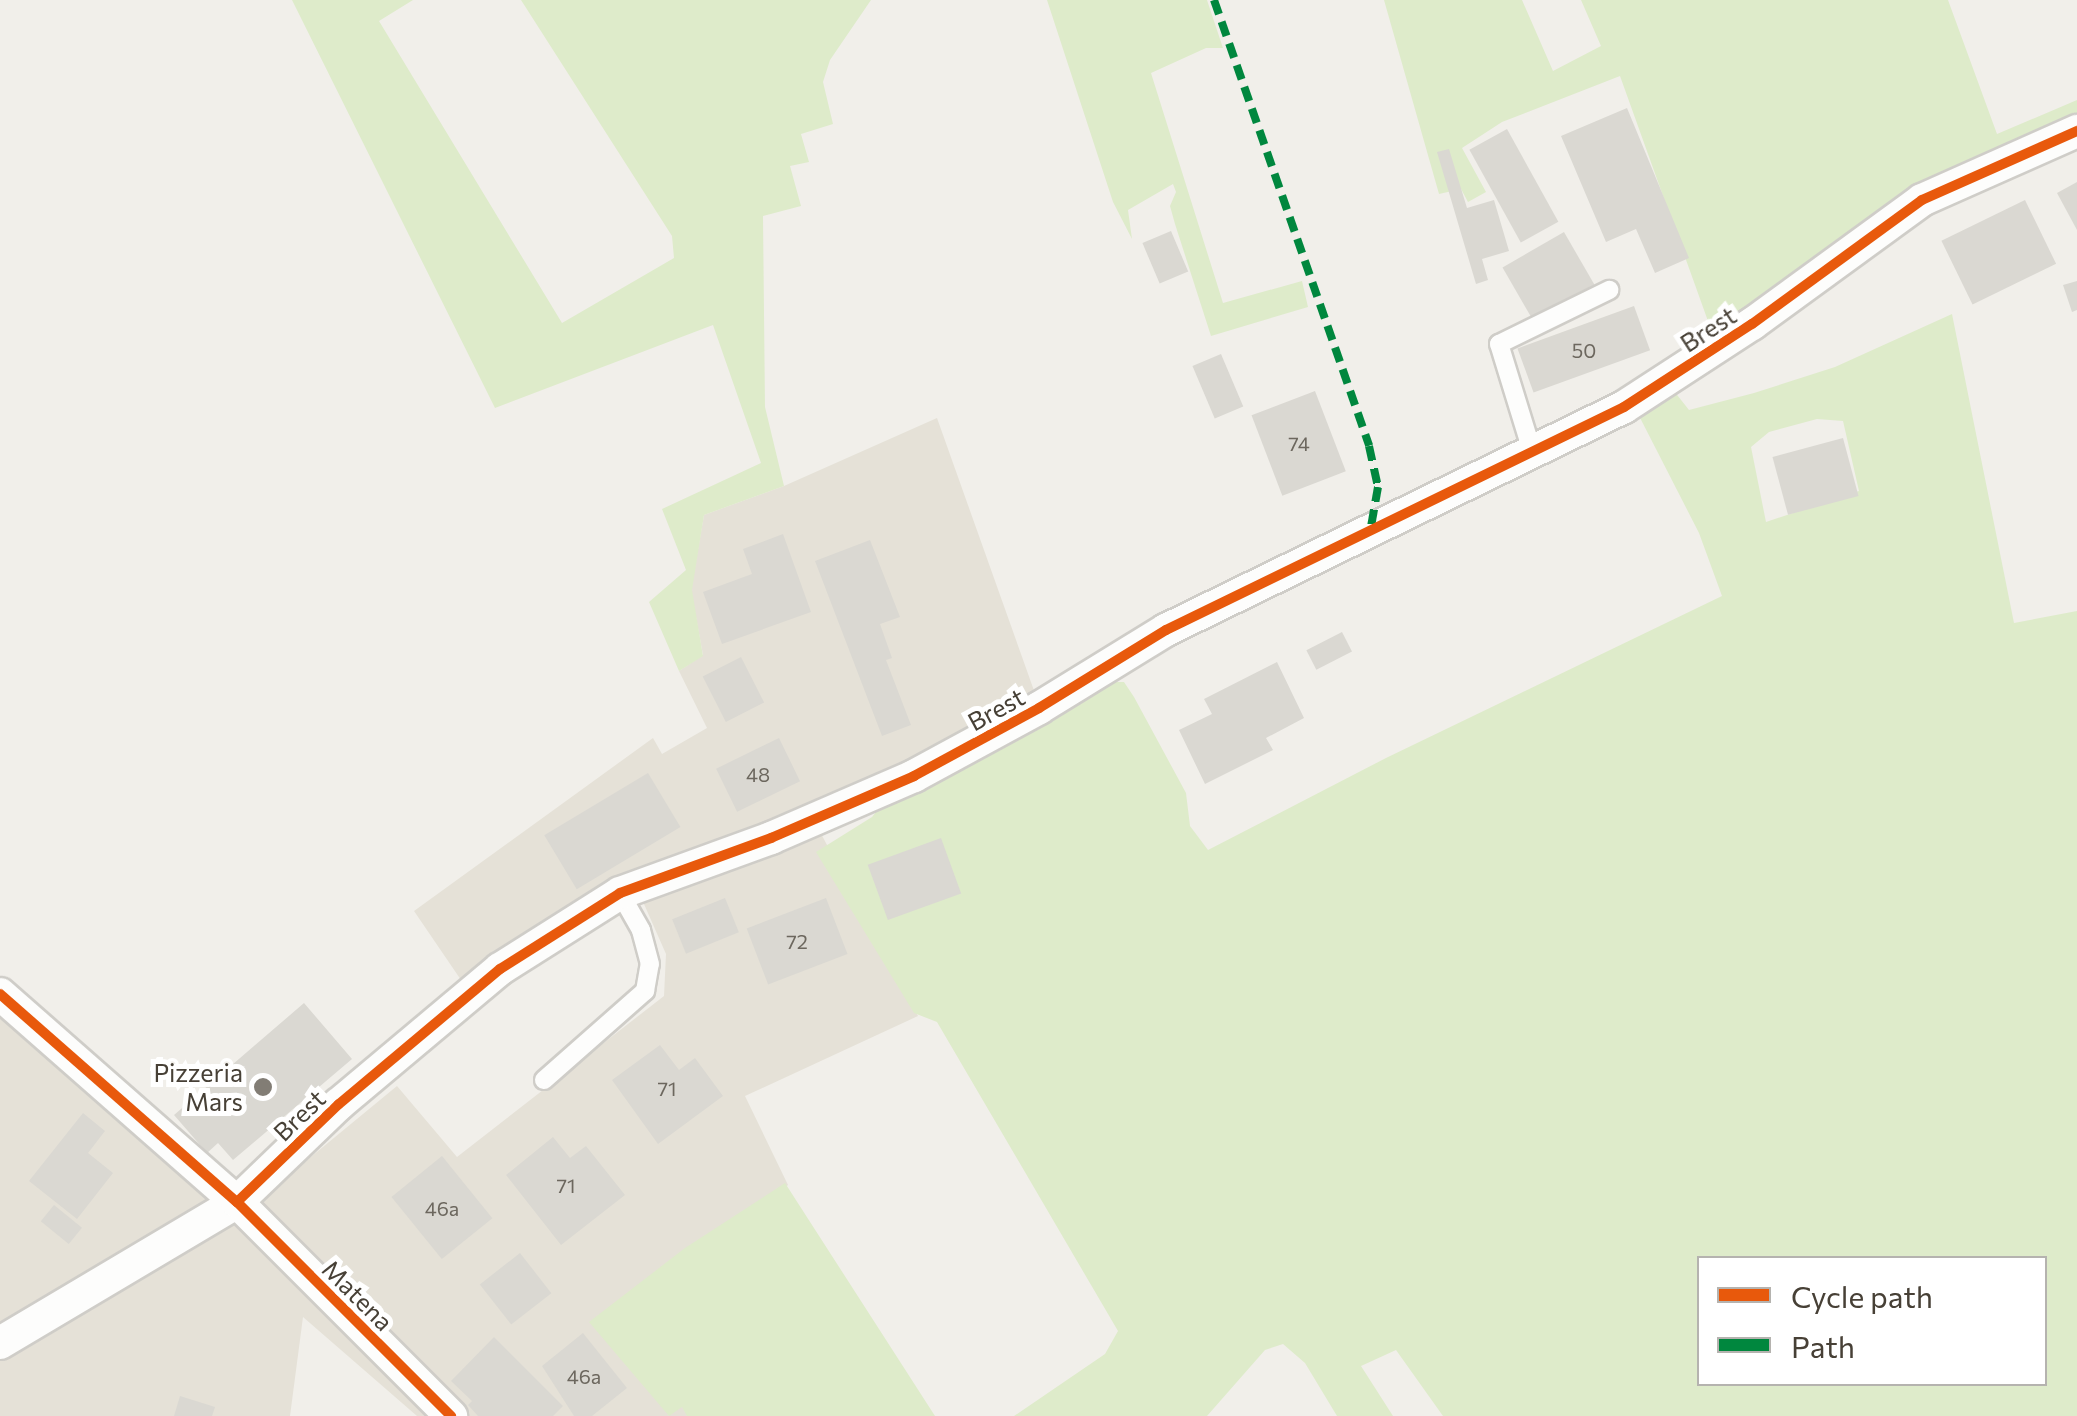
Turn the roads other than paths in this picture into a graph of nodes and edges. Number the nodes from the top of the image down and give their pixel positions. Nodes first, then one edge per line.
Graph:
1 (2077, 131) edge
2 (1609, 290) dead end
3 (1532, 451) junction
4 (620, 892) junction
5 (0, 994) edge
6 (544, 1080) dead end
7 (236, 1202) junction
8 (0, 1343) edge
9 (451, 1416) edge

1 - 3 street, Brest
2 - 3 lane
3 - 4 street, Brest
4 - 6 lane
4 - 7 street, Brest
5 - 7 street
7 - 8 street, Brest
7 - 9 street, Matena

